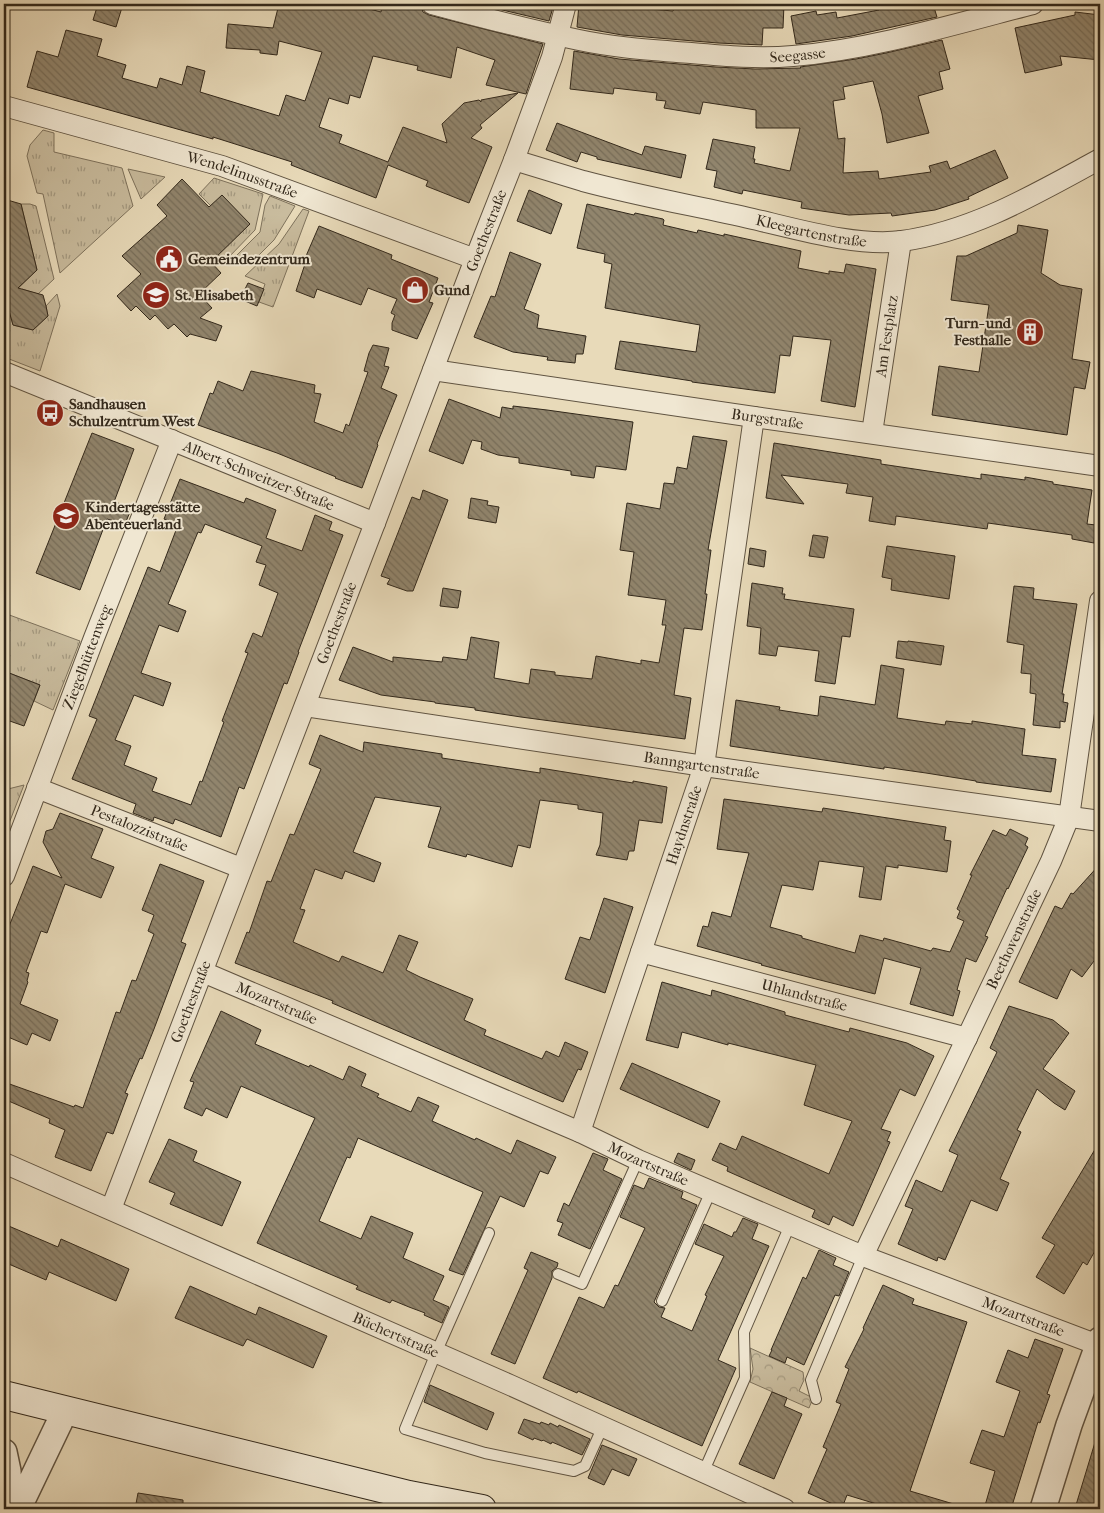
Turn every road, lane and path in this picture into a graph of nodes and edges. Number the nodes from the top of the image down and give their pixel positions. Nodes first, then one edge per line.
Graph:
1 (432, 4) edge
2 (566, 4) edge
3 (1033, 4) edge
4 (558, 36) junction
5 (4, 106) edge
6 (1100, 159) edge
7 (514, 160) junction
8 (901, 241) junction
9 (475, 259) junction
10 (433, 370) junction
11 (4, 372) edge
12 (754, 417) junction
13 (872, 433) junction
14 (172, 440) junction
15 (1100, 466) edge
16 (375, 523) junction
17 (1100, 601) edge
18 (305, 706) junction
19 (704, 766) junction
20 (37, 788) junction
21 (1069, 817) junction
22 (1100, 821) edge
23 (242, 868) junction
24 (4, 876) edge
25 (640, 952) junction
26 (203, 972) junction
27 (967, 1038) junction
28 (580, 1132) junction
29 (638, 1160) junction
30 (4, 1163) edge
31 (710, 1191) junction
32 (111, 1209) junction
33 (790, 1225) junction
34 (489, 1233) dead end
35 (863, 1256) junction
36 (558, 1274) dead end
37 (662, 1301) dead end
38 (1099, 1342) edge
39 (436, 1353) junction
40 (4, 1395) edge
41 (816, 1399) dead end
42 (65, 1411) junction
43 (603, 1426) junction
44 (4, 1452) edge
45 (703, 1473) junction
46 (773, 1507) edge
47 (10, 1509) edge
48 (18, 1509) edge
49 (482, 1509) edge
50 (1043, 1509) edge

1 - 4 street, Seegasse
2 - 4 street
3 - 4 street, Seegasse
4 - 7 street, Goethestraße
5 - 9 street, Wendelinusstraße
6 - 8 street, Kleegartenstraße
7 - 8 street, Kleegartenstraße
7 - 9 street, Goethestraße
8 - 13 street, Am Festplatz
9 - 10 street, Goethestraße
10 - 12 street, Burgstraße
10 - 16 street, Goethestraße
11 - 14 street, Albert-Schweitzer-Straße
12 - 13 street, Burgstraße
12 - 19 street, Haydnstraße
13 - 15 street, Burgstraße
14 - 16 street, Albert-Schweitzer-Straße
14 - 20 street, Ziegelhüttenweg
16 - 18 street, Goethestraße
17 - 21 street, Beethovenstraße
18 - 19 street, Banngartenstraße
18 - 23 street, Goethestraße
19 - 21 street, Banngartenstraße
19 - 25 street, Haydnstraße
20 - 23 street, Pestalozzistraße
20 - 24 street, Ziegelhüttenweg
21 - 22 street, Banngartenstraße
21 - 27 street, Beethovenstraße
23 - 26 street, Goethestraße
25 - 27 street, Uhlandstraße
25 - 28 street, Haydnstraße
26 - 28 street, Mozartstraße
26 - 32 street, Goethestraße
27 - 35 street, Beethovenstraße
28 - 29 street, Mozartstraße
29 - 31 street, Mozartstraße
29 - 36 lane
30 - 32 street, Büchertstraße
31 - 33 street, Mozartstraße
31 - 37 lane
32 - 39 street, Büchertstraße
33 - 35 street, Mozartstraße
33 - 45 lane
34 - 39 lane
35 - 38 street, Mozartstraße
35 - 41 lane
38 - 50 street
39 - 43 street, Büchertstraße
39 - 43 lane
40 - 42 main road
42 - 48 street
42 - 49 main road
43 - 45 street, Büchertstraße
44 - 47 street
45 - 46 street, Büchertstraße

